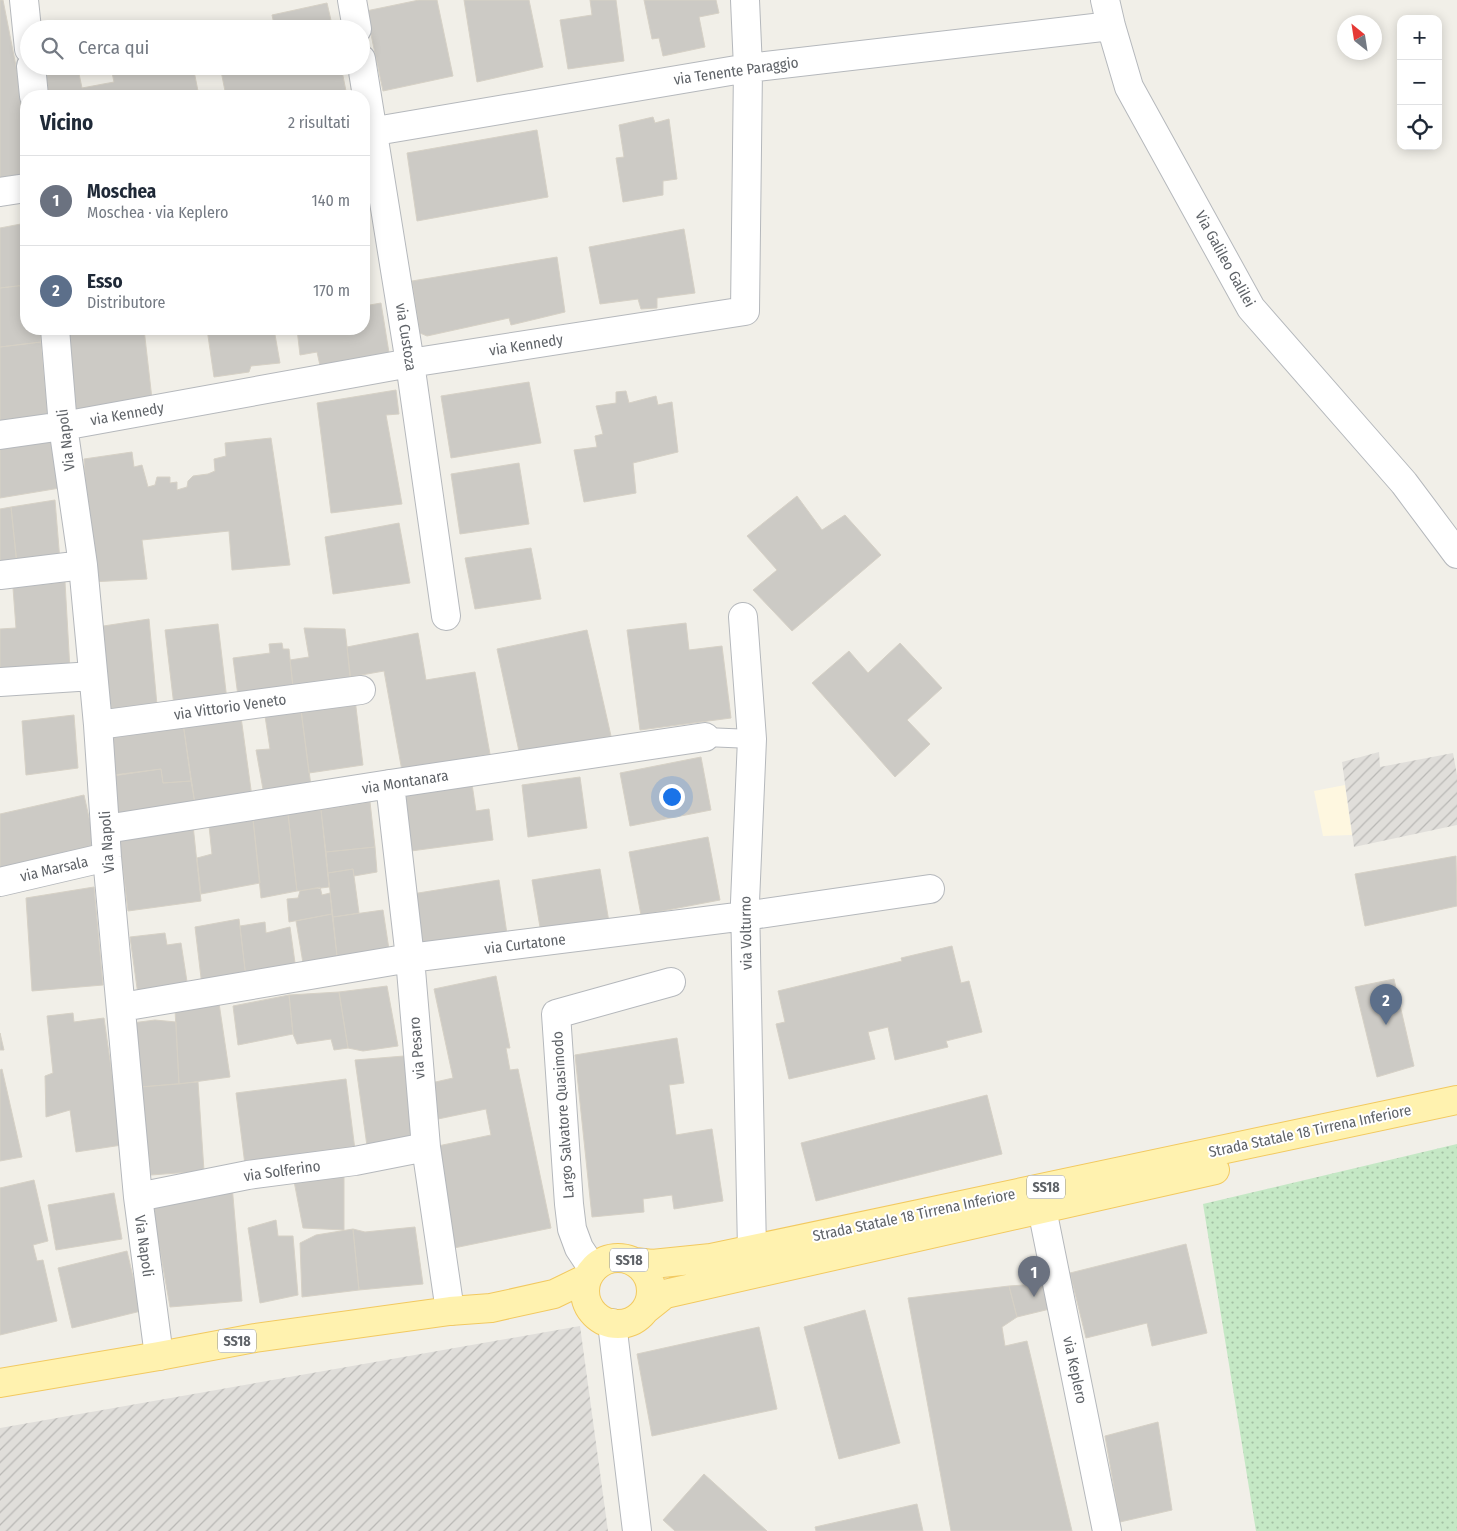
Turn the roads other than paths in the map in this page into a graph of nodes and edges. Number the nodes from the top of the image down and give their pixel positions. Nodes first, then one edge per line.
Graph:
1 (24, 0) edge
2 (352, 0) edge
3 (745, 0) edge
4 (1105, 0) edge
5 (26, 20) edge
6 (355, 20) edge
7 (1111, 26) junction
8 (748, 68) junction
9 (31, 75) edge
10 (363, 75) edge
11 (33, 90) edge
12 (364, 90) edge
13 (370, 133) edge
14 (370, 144) edge
15 (20, 189) edge
16 (0, 192) edge
17 (55, 335) edge
18 (410, 363) junction
19 (63, 426) junction
20 (0, 434) edge
21 (1457, 554) edge
22 (82, 566) junction
23 (0, 575) edge
24 (446, 616) dead end
25 (743, 617) dead end
26 (93, 676) junction
27 (0, 682) edge
28 (361, 690) dead end
29 (98, 725) junction
30 (705, 737) joint
31 (752, 739) junction
32 (390, 784) junction
33 (106, 829) junction
34 (107, 857) junction
35 (0, 882) edge
36 (930, 890) dead end
37 (746, 916) junction
38 (410, 958) junction
39 (671, 982) dead end
40 (122, 1007) junction
41 (1457, 1100) edge
42 (1457, 1116) edge
43 (426, 1147) junction
44 (138, 1196) junction
45 (1042, 1210) junction
46 (752, 1250) junction
47 (634, 1262) junction
48 (590, 1273) junction
49 (463, 1310) junction
50 (645, 1310) junction
51 (605, 1320) junction
52 (159, 1356) junction
53 (0, 1383) edge
54 (638, 1531) edge
55 (1107, 1531) edge

1 - 5 street
2 - 6 street
3 - 8 street, via Kennedy
4 - 7 street, Via Galileo Galilei
7 - 8 street, via Tenente Paraggio
7 - 21 street, Via Galileo Galilei
8 - 13 street, via Tenente Paraggio
8 - 18 street, via Kennedy
9 - 11 street
10 - 12 street, via Custoza
14 - 18 street, via Custoza
15 - 16 street
17 - 19 street, Via Napoli
18 - 19 street, via Kennedy
18 - 24 street, via Custoza
19 - 20 street, via Kennedy
19 - 22 street, Via Napoli
22 - 23 street
22 - 26 street, Via Napoli
25 - 31 street, via Volturno
26 - 27 street
26 - 29 street, Via Napoli
28 - 29 street, via Vittorio Veneto
29 - 33 street, Via Napoli
30 - 31 lane
30 - 32 street, via Montanara
31 - 37 street, via Volturno
32 - 33 street, via Montanara
32 - 38 street, via Pesaro
33 - 34 street, Via Napoli
34 - 35 street, via Marsala
34 - 40 street, Via Napoli
36 - 37 street, via Curtatone
37 - 38 street, via Curtatone
37 - 46 street, via Volturno
38 - 40 street, via Curtatone
38 - 43 street, via Pesaro
39 - 48 street, Largo Salvatore Quasimodo
40 - 44 street, Via Napoli
41 - 46 main road, Strada Statale 18 Tirrena Inferiore / SS18
42 - 45 main road, Strada Statale 18 Tirrena Inferiore / SS18
43 - 44 street, via Solferino
43 - 49 street, via Pesaro
44 - 52 street, Via Napoli
45 - 50 main road, Strada Statale 18 Tirrena Inferiore / SS18
45 - 55 street, via Keplero
46 - 47 main road, Strada Statale 18 Tirrena Inferiore / SS18
47 - 48 main road, Strada Statale 18 Tirrena Inferiore / SS18
47 - 50 main road, SS18
48 - 49 main road, Strada Statale 18 Tirrena Inferiore / SS18
48 - 51 main road
49 - 51 main road, Strada Statale 18 Tirrena Inferiore / SS18
49 - 52 main road, Strada Statale 18 Tirrena Inferiore / SS18
50 - 51 main road, Strada Statale 18 Tirrena Inferiore / SS18
51 - 54 street
52 - 53 main road, Strada Statale 18 Tirrena Inferiore / SS18

